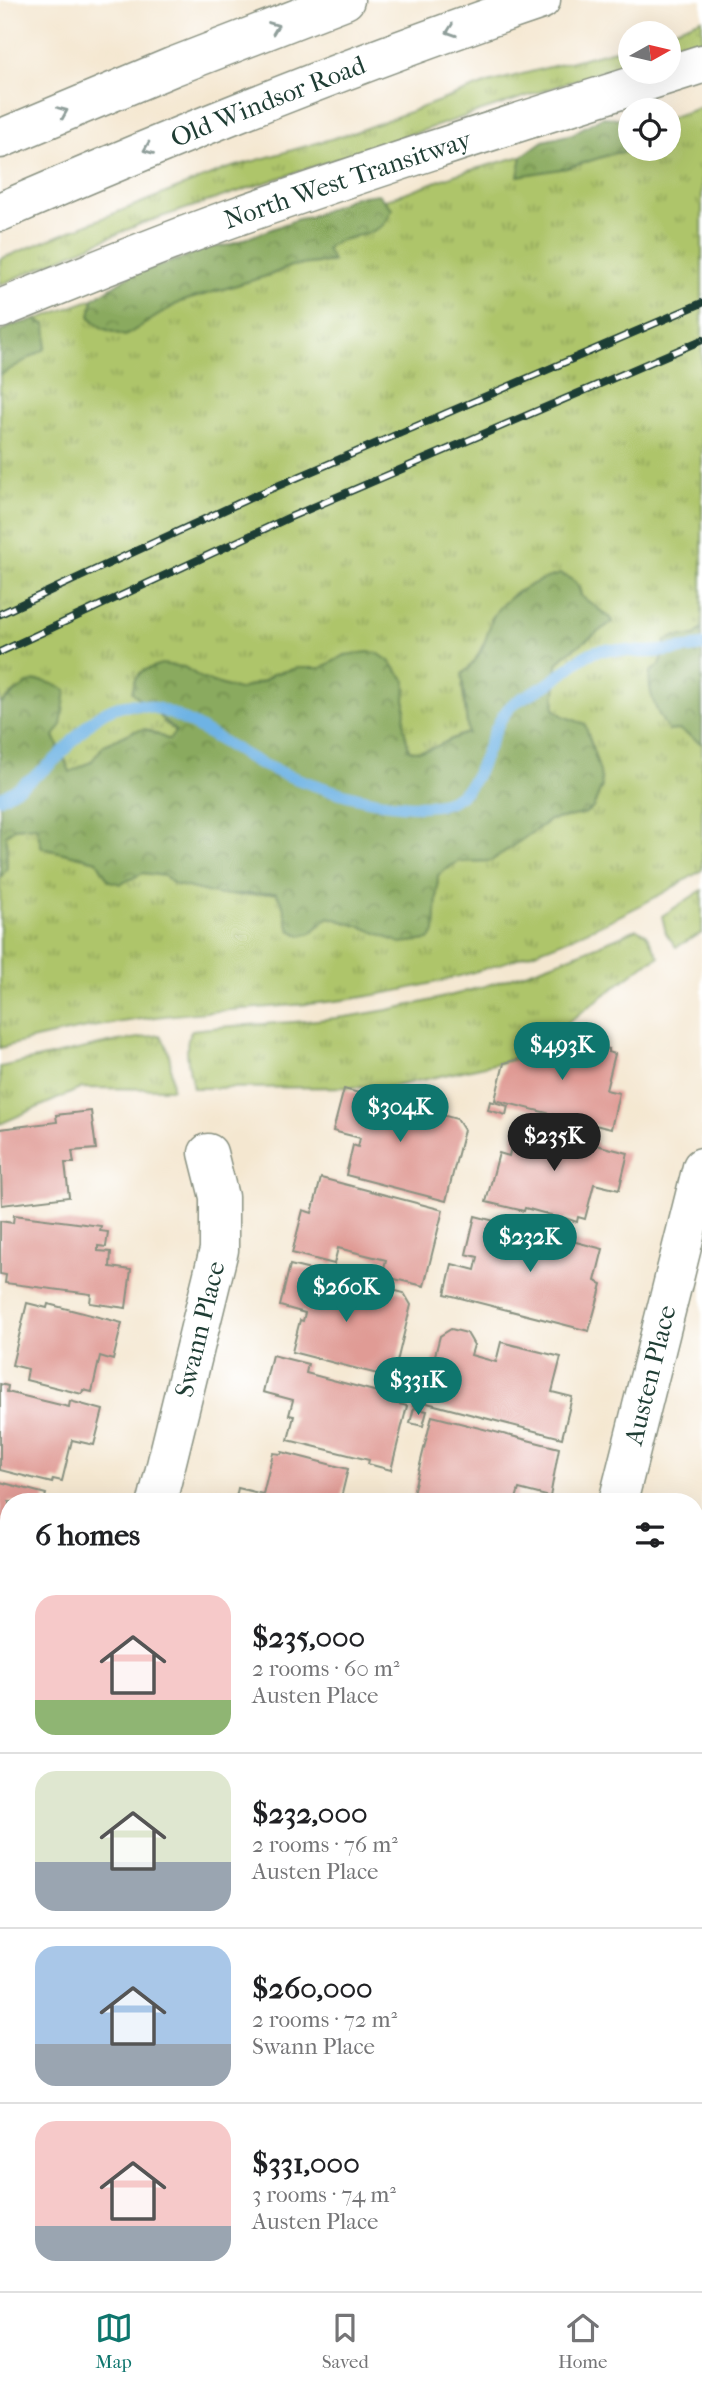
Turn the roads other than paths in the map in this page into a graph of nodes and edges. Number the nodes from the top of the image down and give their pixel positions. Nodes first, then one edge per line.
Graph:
1 (345, 0) edge
2 (541, 0) edge
3 (702, 64) edge
4 (0, 139) edge
5 (0, 212) edge
6 (0, 309) edge
7 (208, 1153) dead end
8 (702, 1167) edge
9 (159, 1493) edge
10 (620, 1493) edge

4 -> 1 main road
2 -> 5 main road, Old Windsor Road
3 - 6 main road, North West Transitway
7 - 9 main road, Swann Place
8 - 10 main road, Austen Place

